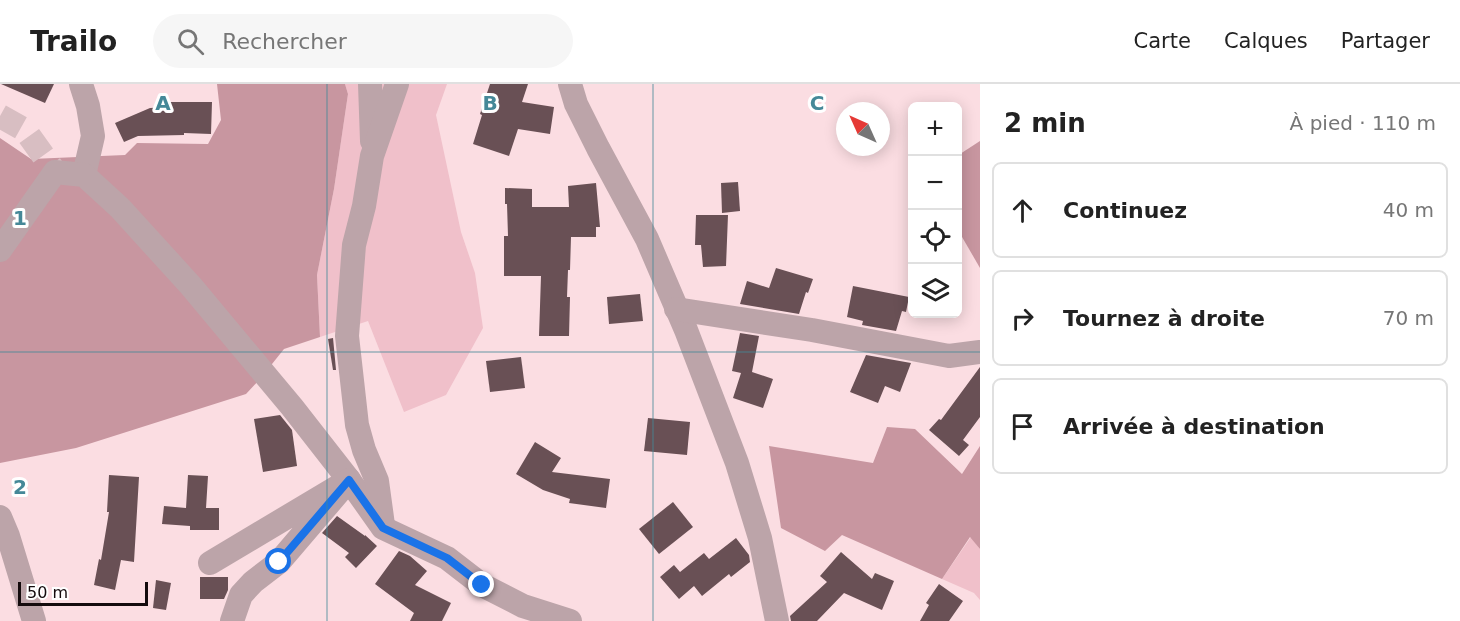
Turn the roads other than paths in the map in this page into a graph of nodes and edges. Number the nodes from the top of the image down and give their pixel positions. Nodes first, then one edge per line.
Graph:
1 (81, 84) edge
2 (370, 84) edge
3 (397, 84) edge
4 (570, 84) edge
5 (372, 156) junction
6 (84, 175) junction
7 (0, 250) edge
8 (676, 309) junction
9 (980, 351) edge
10 (349, 480) junction
11 (0, 518) edge
12 (383, 528) junction
13 (210, 563) dead end
14 (34, 621) edge
15 (232, 621) edge
16 (570, 621) edge
17 (777, 621) edge

1 - 6 street
2 - 5 street
3 - 5 street
4 - 8 street
5 - 12 street
6 - 7 street
6 - 10 street
8 - 9 street
8 - 17 street
10 - 12 street
10 - 13 street
10 - 15 street
11 - 14 street
12 - 16 street

